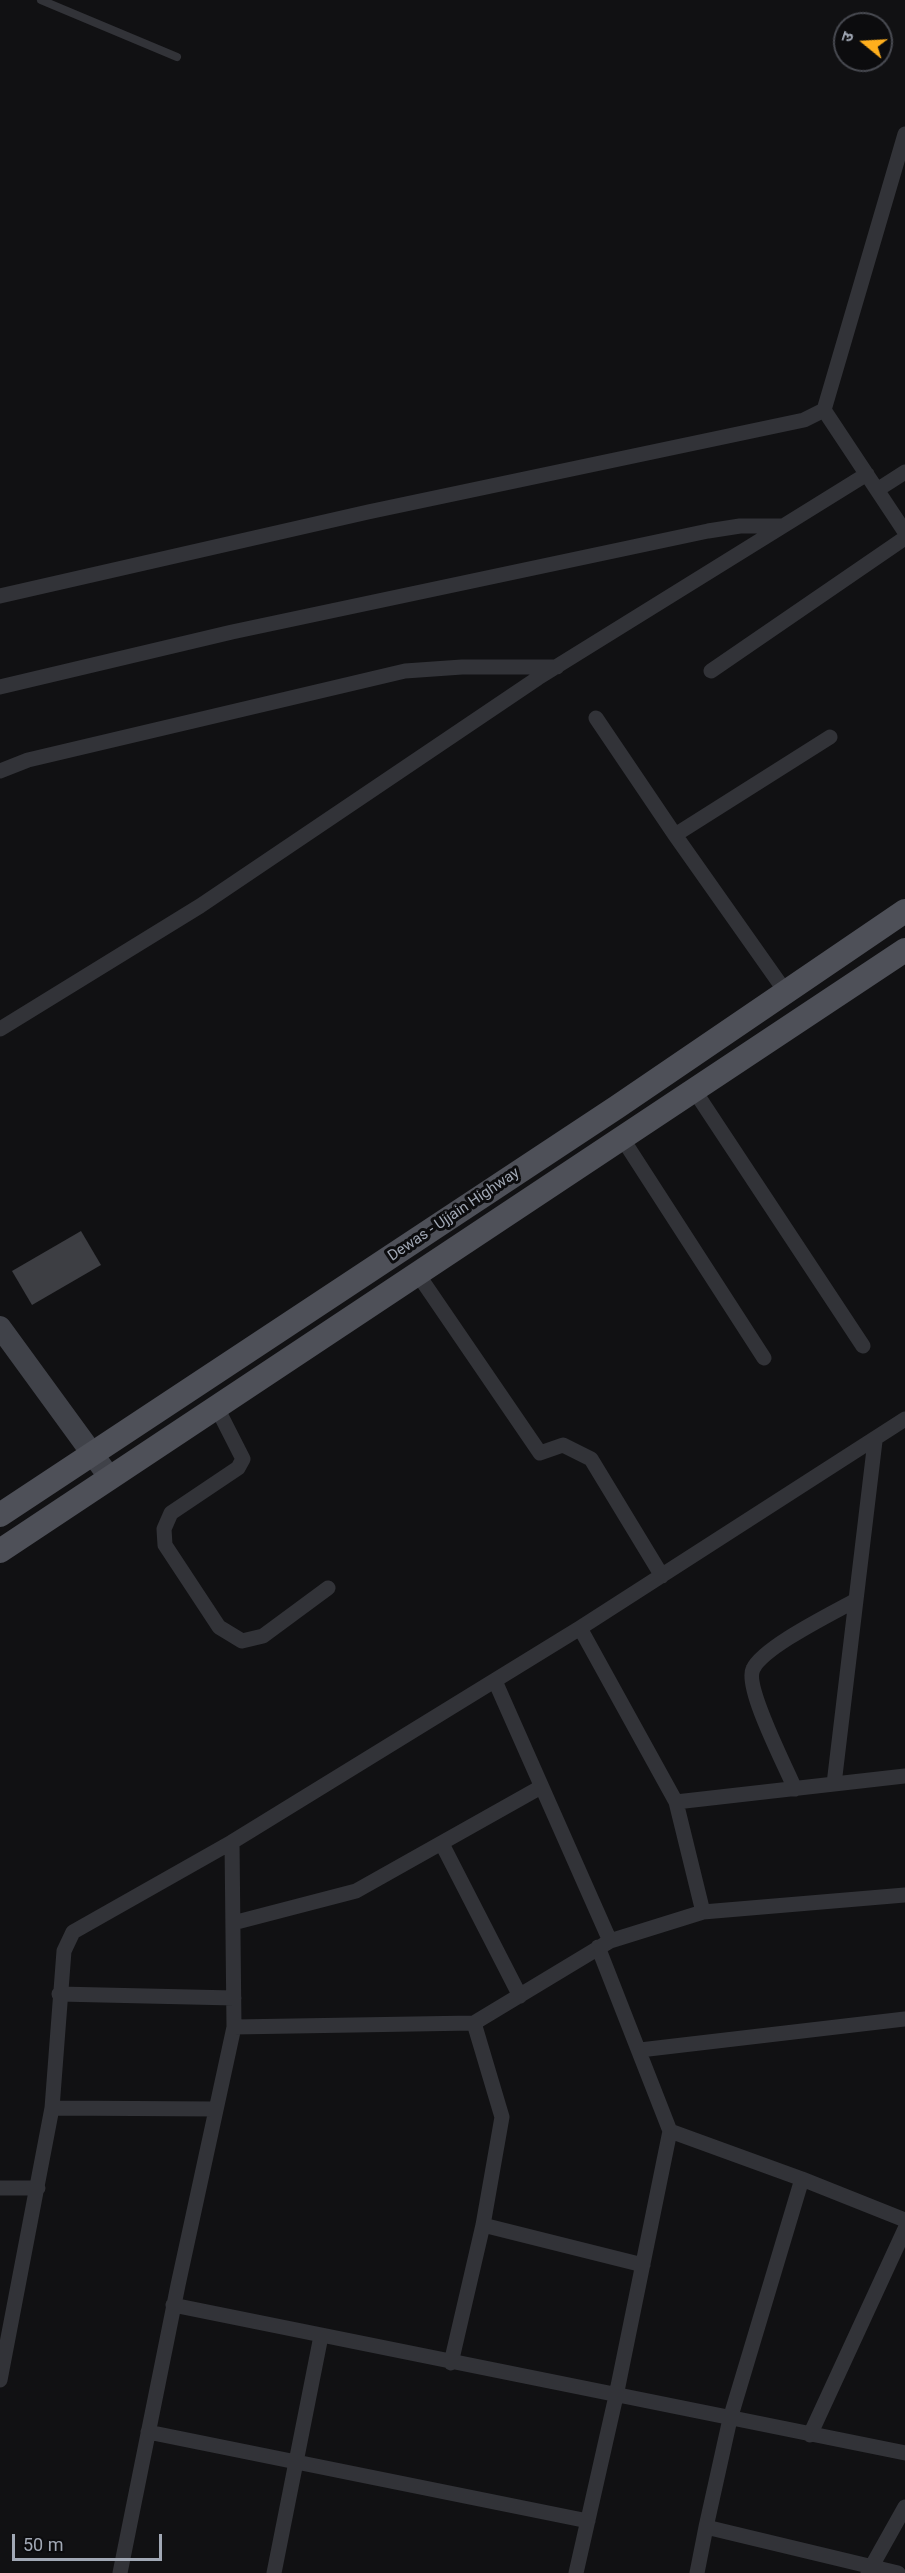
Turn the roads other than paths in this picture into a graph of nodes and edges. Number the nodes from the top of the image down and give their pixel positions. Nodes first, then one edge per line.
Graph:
1 (41, 0) edge
2 (177, 57) dead end
3 (905, 134) edge
4 (824, 410) junction
5 (905, 472) edge
6 (867, 474) junction
7 (878, 490) junction
8 (782, 526) junction
9 (905, 532) edge
10 (905, 538) edge
11 (0, 596) edge
12 (557, 667) junction
13 (711, 671) dead end
14 (0, 687) edge
15 (596, 718) dead end
16 (830, 737) dead end
17 (0, 771) edge
18 (675, 835) junction
19 (905, 911) edge
20 (905, 950) edge
21 (785, 990) junction
22 (0, 1029) edge
23 (694, 1090) junction
24 (622, 1138) junction
25 (417, 1272) junction
26 (0, 1327) edge
27 (863, 1346) dead end
28 (764, 1358) dead end
29 (216, 1406) junction
30 (905, 1419) edge
31 (875, 1441) junction
32 (91, 1455) junction
33 (110, 1479) junction
34 (0, 1515) edge
35 (0, 1551) edge
36 (662, 1576) junction
37 (328, 1588) dead end
38 (856, 1600) junction
39 (580, 1628) junction
40 (495, 1681) junction
41 (905, 1776) edge
42 (834, 1784) junction
43 (541, 1787) junction
44 (795, 1789) junction
45 (676, 1802) junction
46 (232, 1842) junction
47 (442, 1844) junction
48 (905, 1895) edge
49 (703, 1912) junction
50 (233, 1923) junction
51 (604, 1944) junction
52 (59, 1994) junction
53 (520, 1996) junction
54 (234, 1998) junction
55 (905, 2019) edge
56 (474, 2023) junction
57 (234, 2027) junction
58 (640, 2050) junction
59 (52, 2108) junction
60 (216, 2109) junction
61 (670, 2131) junction
62 (802, 2179) junction
63 (0, 2188) edge
64 (38, 2188) junction
65 (905, 2220) edge
66 (483, 2225) junction
67 (905, 2229) edge
68 (643, 2265) junction
69 (7, 2304) edge
70 (173, 2306) junction
71 (321, 2336) junction
72 (451, 2363) junction
73 (0, 2380) edge
74 (616, 2396) junction
75 (730, 2420) junction
76 (148, 2432) junction
77 (810, 2435) junction
78 (905, 2453) edge
79 (296, 2462) junction
80 (905, 2507) edge
81 (588, 2521) junction
82 (706, 2528) junction
83 (870, 2570) edge
84 (120, 2573) edge
85 (274, 2573) edge
86 (576, 2573) edge
87 (696, 2573) edge
88 (898, 2573) edge

1 - 2 lane
3 - 4 street
4 - 6 street
4 - 11 street
5 - 7 street
6 - 7 street
6 - 8 street
7 - 9 street
8 - 12 street
8 - 14 street
10 - 13 street
12 - 17 street
12 - 22 street
15 - 18 street
16 - 18 street
18 - 21 street
19 - 21 main road, Dewas - Ujjain Highway
20 - 23 main road, Dewas - Ujjain Highway
21 - 32 main road, Dewas - Ujjain Highway
23 - 24 main road, Dewas - Ujjain Highway
23 - 27 street
24 - 25 main road, Dewas - Ujjain Highway
24 - 28 street
25 - 29 main road, Dewas - Ujjain Highway
25 - 36 street
26 - 32 street
29 - 33 main road, Dewas - Ujjain Highway
29 - 37 street
30 - 31 street
31 - 36 street
31 - 38 street
32 - 33 street
32 - 34 main road, Dewas - Ujjain Highway
33 - 35 main road, Dewas - Ujjain Highway
36 - 39 street
38 - 42 street
38 - 44 street
39 - 40 street
39 - 45 street
40 - 43 street
40 - 46 street
41 - 42 street
42 - 44 street
43 - 47 street
43 - 51 street
44 - 45 street
45 - 49 street
46 - 50 street
46 - 52 street
47 - 50 street
47 - 53 street
48 - 49 street
49 - 51 street
50 - 54 street
51 - 53 street
51 - 58 street
52 - 54 street
52 - 59 street
53 - 56 street
54 - 57 street
55 - 58 street
56 - 57 street
56 - 66 street
57 - 60 street
58 - 61 street
59 - 60 street
59 - 64 street
60 - 70 street
61 - 62 street
61 - 68 street
62 - 65 street
62 - 75 street
63 - 64 street
64 - 69 street
66 - 68 street
66 - 72 street
67 - 77 street
68 - 74 street
69 - 73 street
70 - 71 street
70 - 76 street
71 - 72 street
71 - 79 street
72 - 74 street
74 - 75 street
74 - 81 street
75 - 77 street
75 - 82 street
76 - 79 street
76 - 84 street
77 - 78 street
79 - 81 street
79 - 85 street
80 - 83 street
81 - 86 street
82 - 83 street
82 - 87 street
83 - 88 street

